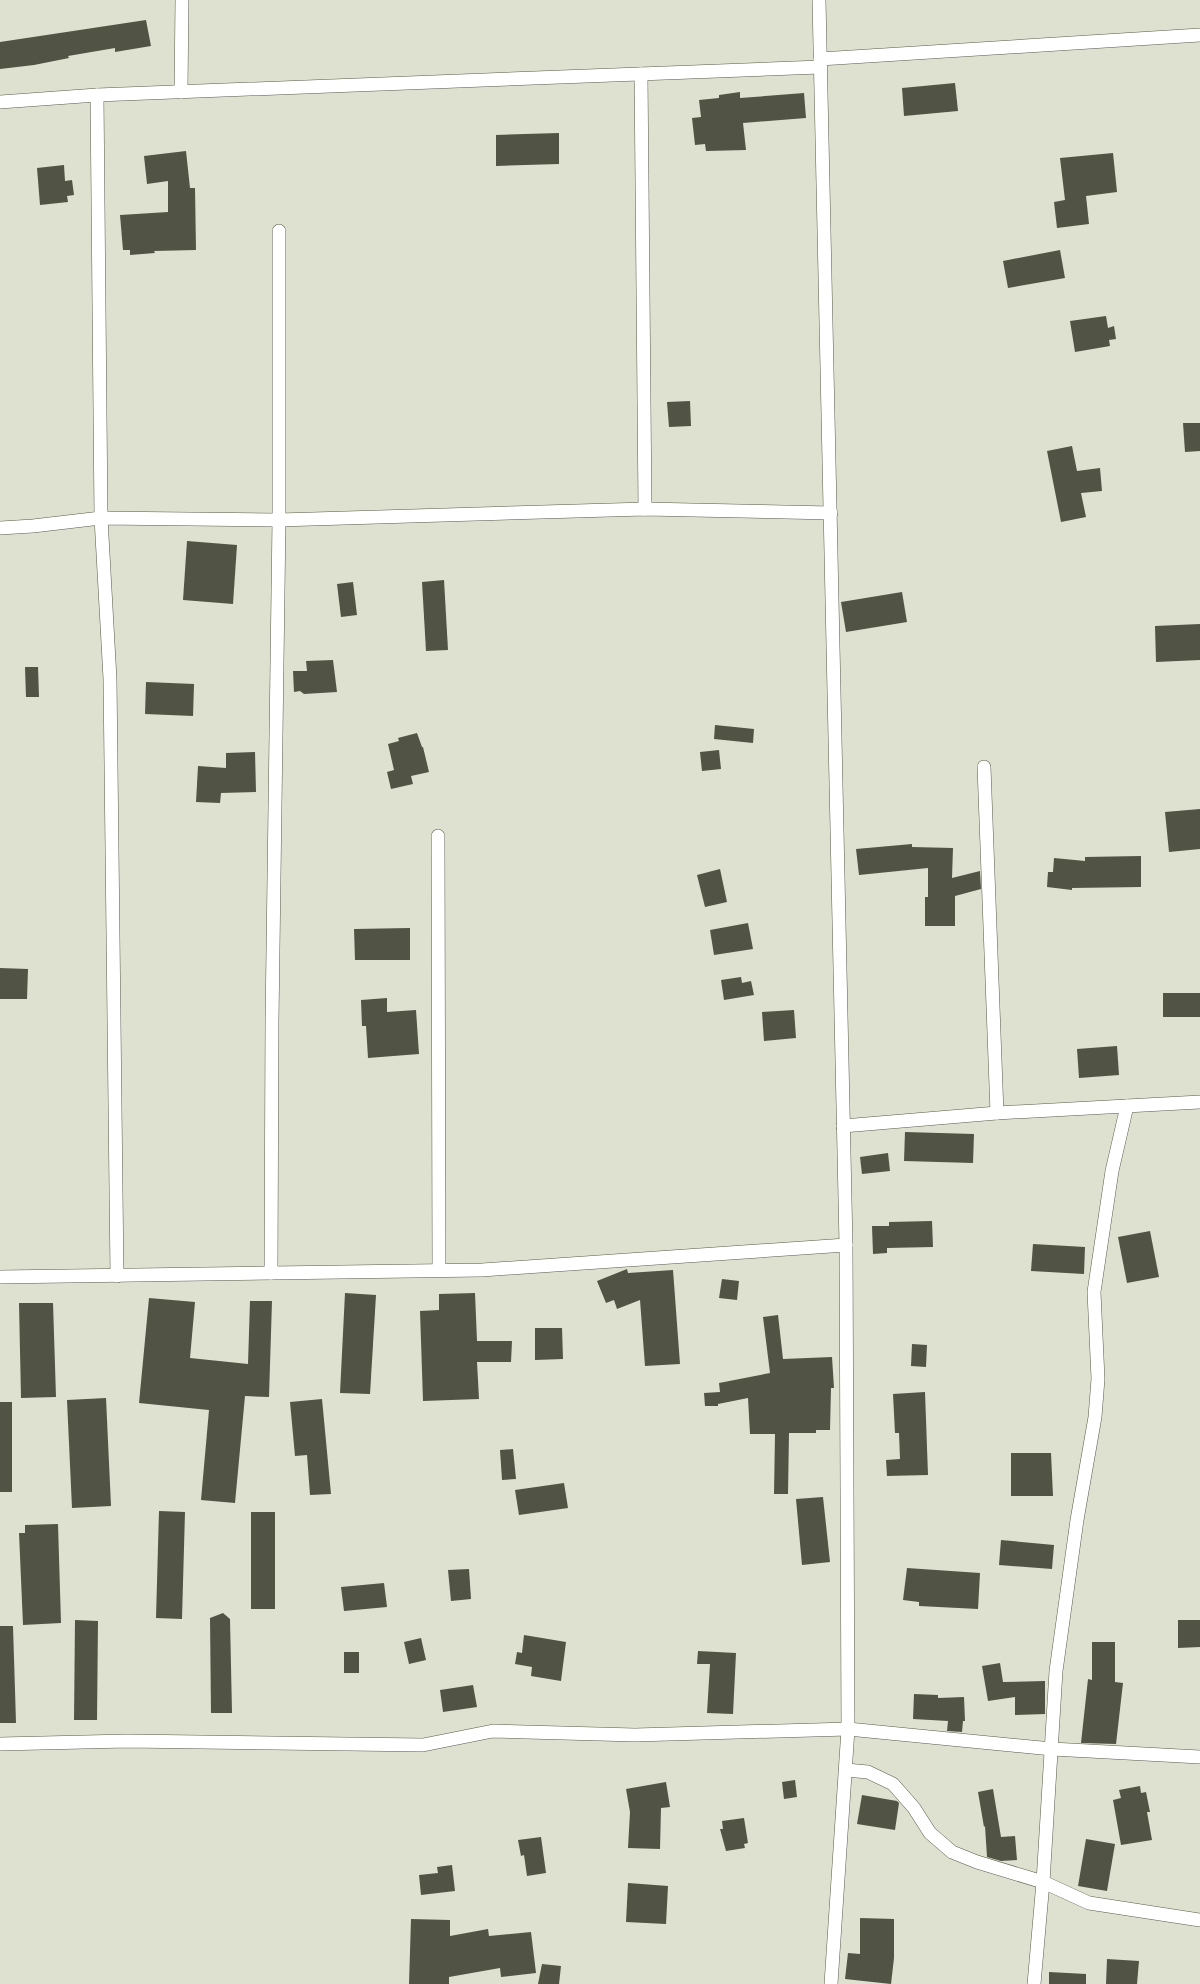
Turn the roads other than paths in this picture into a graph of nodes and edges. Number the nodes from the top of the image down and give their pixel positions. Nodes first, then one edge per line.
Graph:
1 (182, 0) edge
2 (819, 0) edge
3 (1200, 36) edge
4 (820, 63) junction
5 (641, 74) junction
6 (181, 92) junction
7 (96, 95) junction
8 (0, 102) edge
9 (279, 231) dead end
10 (645, 509) junction
11 (831, 513) junction
12 (102, 518) junction
13 (279, 520) junction
14 (0, 528) edge
15 (984, 767) dead end
16 (438, 836) dead end
17 (1200, 1102) edge
18 (1127, 1106) junction
19 (997, 1113) junction
20 (843, 1126) junction
21 (846, 1245) junction
22 (439, 1270) junction
23 (271, 1273) junction
24 (117, 1276) junction
25 (0, 1277) edge
26 (848, 1729) junction
27 (0, 1744) edge
28 (1052, 1749) junction
29 (1200, 1757) edge
30 (846, 1770) junction
31 (1044, 1882) junction
32 (1200, 1920) edge
33 (831, 1984) edge
34 (1034, 1984) edge

1 - 6 street
2 - 4 street
3 - 4 street
4 - 5 street
4 - 11 street
5 - 6 street
5 - 10 street
6 - 7 street
7 - 8 street
7 - 12 street
9 - 13 street
10 - 11 street
10 - 13 street
11 - 20 street
12 - 13 street
12 - 14 street
12 - 24 street
13 - 23 street
15 - 19 street
16 - 22 street
17 - 18 street
18 - 19 street
18 - 28 street
19 - 20 street
20 - 21 street
21 - 22 street
21 - 26 street
22 - 23 street
23 - 24 street
24 - 25 street
26 - 27 street
26 - 28 street
26 - 30 street
28 - 29 street
28 - 31 street
30 - 31 street
30 - 33 street
31 - 32 street
31 - 34 street

